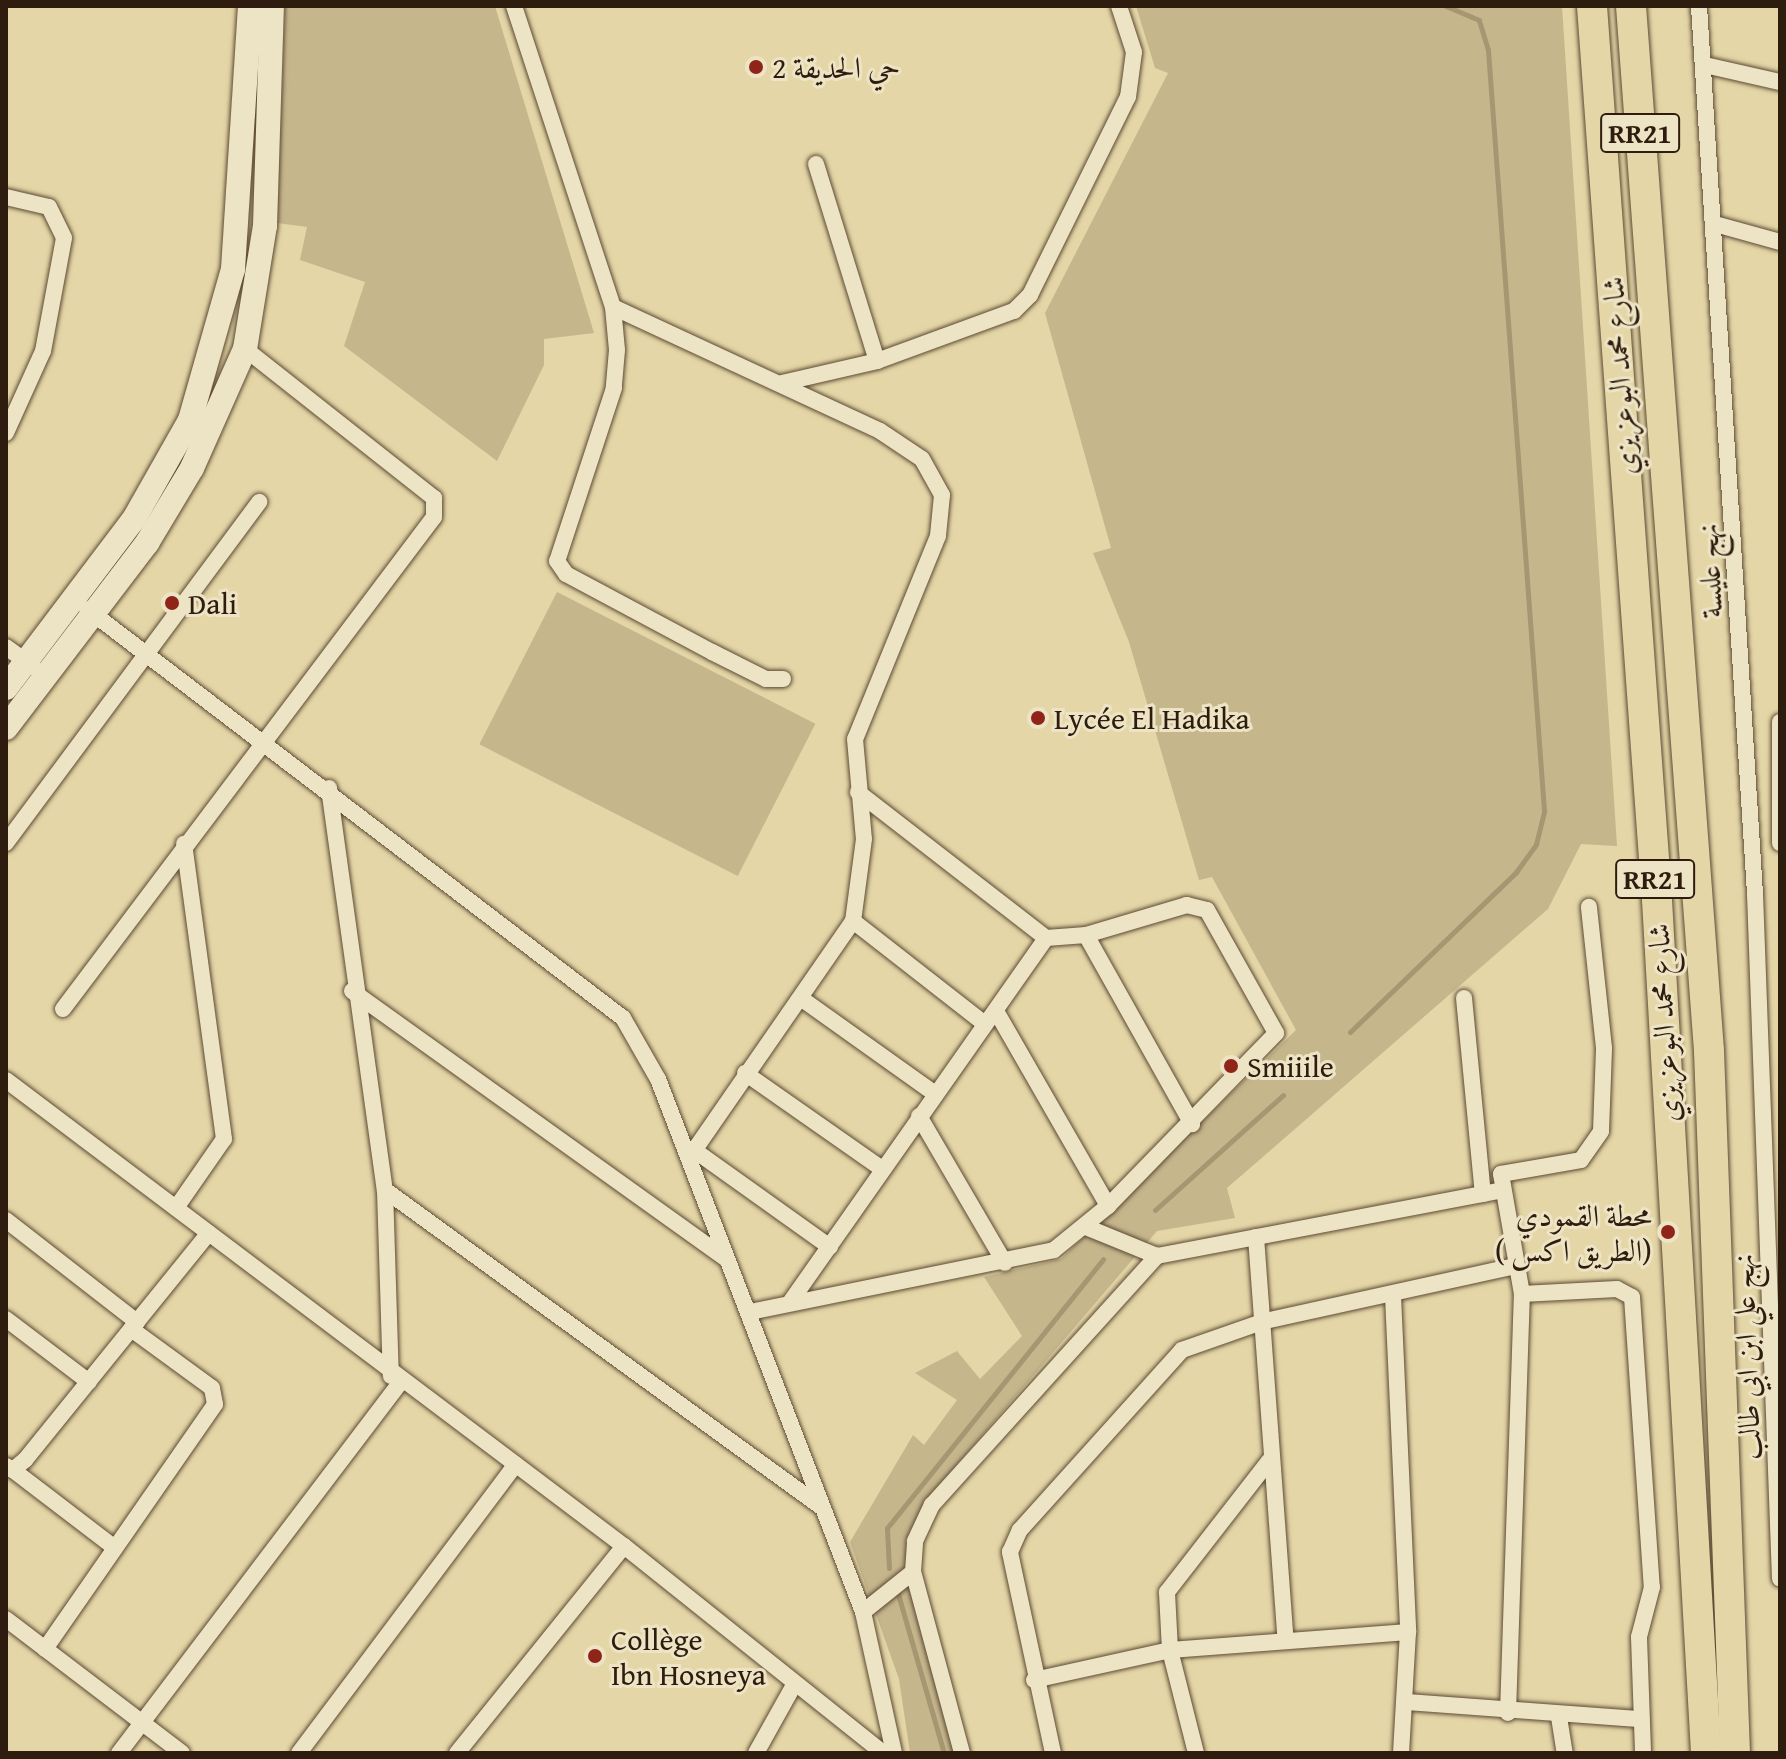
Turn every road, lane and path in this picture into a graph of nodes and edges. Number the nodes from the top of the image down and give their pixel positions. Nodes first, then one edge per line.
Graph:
1 (250, 6) edge
2 (272, 6) edge
3 (514, 6) edge
4 (1119, 6) edge
5 (1592, 6) edge
6 (1631, 6) edge
7 (1699, 6) edge
8 (1705, 65) junction
9 (1780, 82) edge
10 (816, 164) dead end
11 (6, 197) edge
12 (1715, 224) junction
13 (1780, 242) edge
14 (613, 307) junction
15 (245, 349) junction
16 (877, 361) junction
17 (782, 383) junction
18 (6, 433) edge
19 (259, 502) dead end
20 (73, 598) junction
21 (95, 616) junction
22 (6, 647) edge
23 (144, 655) junction
24 (37, 668) junction
25 (783, 679) dead end
26 (6, 688) edge
27 (1780, 722) edge
28 (6, 728) edge
29 (264, 739) junction
30 (329, 788) junction
31 (858, 792) junction
32 (1775, 797) junction
33 (1749, 801) junction
34 (6, 843) edge
35 (1780, 843) edge
36 (184, 844) junction
37 (1589, 907) dead end
38 (853, 921) junction
39 (1086, 935) junction
40 (1046, 938) junction
41 (352, 991) junction
42 (1464, 998) dead end
43 (802, 999) junction
44 (63, 1009) dead end
45 (991, 1018) junction
46 (745, 1073) junction
47 (6, 1080) edge
48 (934, 1093) junction
49 (919, 1116) junction
50 (1192, 1124) junction
51 (1773, 1132) edge
52 (691, 1154) junction
53 (882, 1169) junction
54 (385, 1190) junction
55 (1503, 1190) junction
56 (1483, 1194) junction
57 (1108, 1206) junction
58 (176, 1208) junction
59 (6, 1220) edge
60 (1086, 1227) junction
61 (209, 1233) junction
62 (1256, 1237) junction
63 (830, 1247) junction
64 (1157, 1256) junction
65 (726, 1259) junction
66 (1005, 1263) junction
67 (1516, 1266) junction
68 (1522, 1294) junction
69 (1393, 1296) junction
70 (791, 1301) junction
71 (750, 1312) junction
72 (6, 1319) edge
73 (1265, 1321) junction
74 (134, 1326) junction
75 (395, 1380) junction
76 (89, 1382) junction
77 (1269, 1461) junction
78 (516, 1464) junction
79 (9, 1468) edge
80 (821, 1507) junction
81 (1688, 1527) junction
82 (624, 1546) junction
83 (115, 1548) junction
84 (913, 1572) junction
85 (1780, 1579) edge
86 (863, 1612) junction
87 (6, 1619) edge
88 (1728, 1620) junction
89 (1408, 1632) junction
90 (1285, 1636) junction
91 (45, 1649) junction
92 (1170, 1650) junction
93 (1034, 1680) junction
94 (794, 1685) junction
95 (1407, 1702) junction
96 (1508, 1713) junction
97 (1559, 1717) junction
98 (1641, 1719) junction
99 (142, 1724) junction
100 (119, 1753) edge
101 (182, 1753) edge
102 (299, 1753) edge
103 (457, 1753) edge
104 (756, 1753) edge
105 (883, 1753) edge
106 (894, 1753) edge
107 (962, 1753) edge
108 (1053, 1753) edge
109 (1196, 1753) edge
110 (1401, 1753) edge
111 (1565, 1753) edge
112 (1643, 1753) edge
113 (1686, 1753) edge
114 (1706, 1753) edge
115 (1735, 1753) edge
116 (1747, 1753) edge

1 - 20 street
2 - 15 street
3 - 14 street
4 - 16 street
5 - 81 highway, شارع محمد البوعزيزي / RR21
6 - 88 highway, شارع محمد البوعزيزي / RR21
7 - 8 street, نهج عليسة
8 - 9 street
8 - 12 street, نهج عليسة
10 - 16 street
11 - 18 street
12 - 13 street
12 - 33 street, نهج عليسة
14 - 17 street
14 - 25 street
15 - 21 street
15 - 29 street
16 - 17 street
17 - 31 street
19 - 23 street
20 - 21 street
20 - 24 street
21 - 23 street
21 - 24 street
22 - 24 street
23 - 29 street
23 - 34 street
24 - 26 street
24 - 28 street
27 - 32 street
29 - 30 street
29 - 36 street
30 - 41 street
30 - 52 street
31 - 38 street
31 - 40 street
32 - 33 street
32 - 35 street
33 - 51 street, نهج عليسة
36 - 44 street
36 - 58 street
37 - 55 street
38 - 43 street
38 - 45 street
39 - 40 street
39 - 50 street
39 - 50 street
40 - 45 street
41 - 54 street
41 - 65 street
42 - 56 street
43 - 46 street
43 - 48 street
45 - 48 street
45 - 57 street
46 - 52 street
46 - 53 street
47 - 58 street
48 - 49 street
49 - 53 street
49 - 66 street
50 - 57 street
51 - 85 street, نهج علي ابن ابي طالب
52 - 63 street
52 - 65 street
53 - 63 street
54 - 75 street
54 - 80 street
55 - 56 street
55 - 67 street
56 - 62 street
57 - 60 street
58 - 61 street
59 - 74 street
60 - 64 street
60 - 66 street
61 - 74 street
61 - 75 street
62 - 64 street
62 - 73 street
63 - 70 street
64 - 84 street
65 - 71 street
66 - 70 street
67 - 68 street
67 - 69 street
68 - 96 street
68 - 98 street
69 - 73 street
69 - 89 street
70 - 71 street
71 - 80 street
72 - 76 street
73 - 77 street
73 - 93 street
74 - 76 street
74 - 83 street
75 - 78 street
75 - 99 street
76 - 79 street
77 - 90 street
77 - 92 street
78 - 82 street
78 - 102 street
79 - 83 street
80 - 86 street
81 - 113 highway
81 - 114 highway, شارع محمد البوعزيزي / RR21
82 - 94 street
82 - 103 street
83 - 91 street
84 - 86 street
84 - 107 street
86 - 106 street
87 - 91 street
88 - 115 highway, شارع محمد البوعزيزي / RR21
88 - 116 highway
89 - 90 street
89 - 95 street
90 - 92 street
91 - 99 street
92 - 93 street
92 - 109 street
93 - 108 street
94 - 104 street
94 - 105 street
95 - 96 street
95 - 110 street
96 - 97 street
97 - 98 street
97 - 111 street
98 - 112 street
99 - 100 street
99 - 101 street

